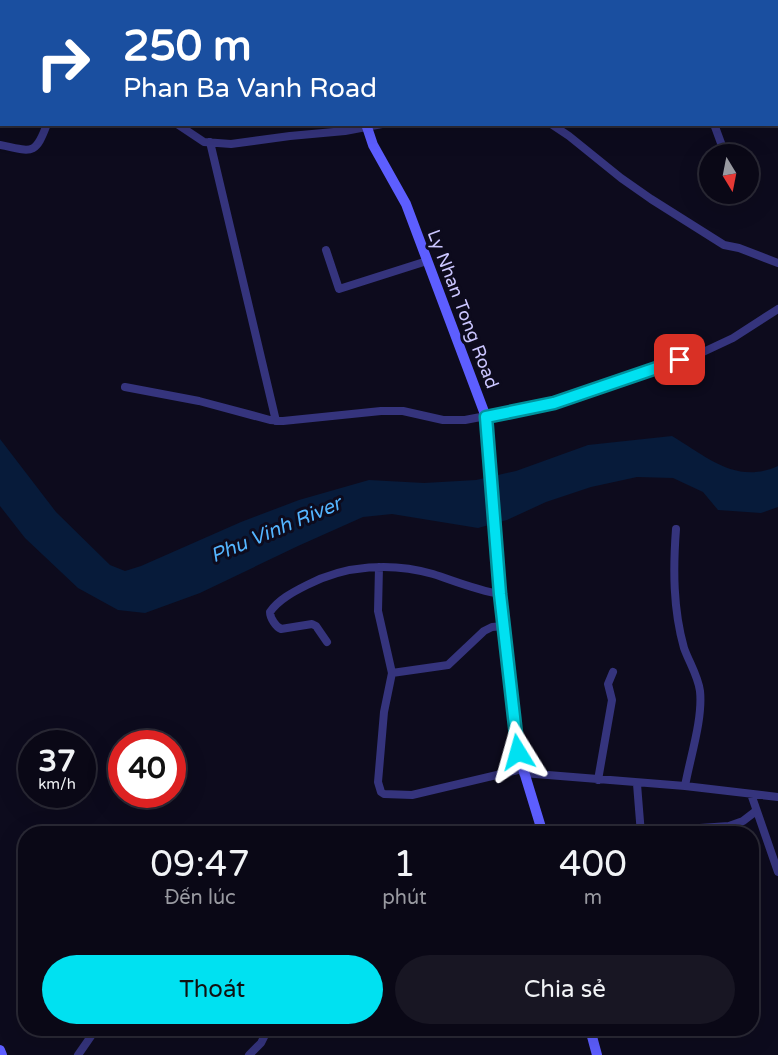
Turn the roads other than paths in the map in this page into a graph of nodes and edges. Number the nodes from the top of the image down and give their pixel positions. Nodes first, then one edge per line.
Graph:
1 (46, 126) edge
2 (180, 126) edge
3 (367, 126) edge
4 (554, 126) edge
5 (715, 126) edge
6 (210, 142) junction
7 (721, 144) edge
8 (0, 145) edge
9 (326, 250) dead end
10 (428, 261) junction
11 (778, 263) edge
12 (778, 309) edge
13 (125, 387) dead end
14 (486, 417) junction
15 (276, 420) junction
16 (676, 529) dead end
17 (379, 567) junction
18 (500, 594) junction
19 (504, 627) junction
20 (327, 642) dead end
21 (613, 672) dead end
22 (392, 673) junction
23 (523, 771) junction
24 (598, 780) junction
25 (637, 783) junction
26 (685, 786) junction
27 (751, 794) junction
28 (778, 797) edge
29 (756, 811) junction
30 (540, 826) edge
31 (640, 826) edge
32 (729, 826) edge
33 (778, 872) edge
34 (91, 1036) edge
35 (264, 1036) edge
36 (592, 1036) edge
37 (0, 1050) edge
38 (2, 1055) edge
39 (78, 1055) edge
40 (249, 1055) edge
41 (597, 1055) edge

1 - 8 street
2 - 6 street
3 - 6 street
3 - 10 street, Ly Nhan Tong Road
4 - 11 street
5 - 7 street
6 - 15 street
9 - 10 street
10 - 14 street, Ly Nhan Tong Road
12 - 14 street
13 - 15 street
14 - 15 street
14 - 18 street, Ly Nhan Tong Road
16 - 26 street
17 - 18 street
17 - 20 street
17 - 22 street
18 - 19 street, Ly Nhan Tong Road
19 - 22 street
19 - 23 street, Ly Nhan Tong Road
21 - 24 street
22 - 23 street
23 - 24 street
23 - 30 street, Ly Nhan Tong Road
24 - 25 street
25 - 26 street
25 - 31 street
26 - 27 street
27 - 28 street
27 - 29 street
29 - 32 street
29 - 33 street
34 - 39 street
35 - 40 street
36 - 41 street
37 - 38 street

